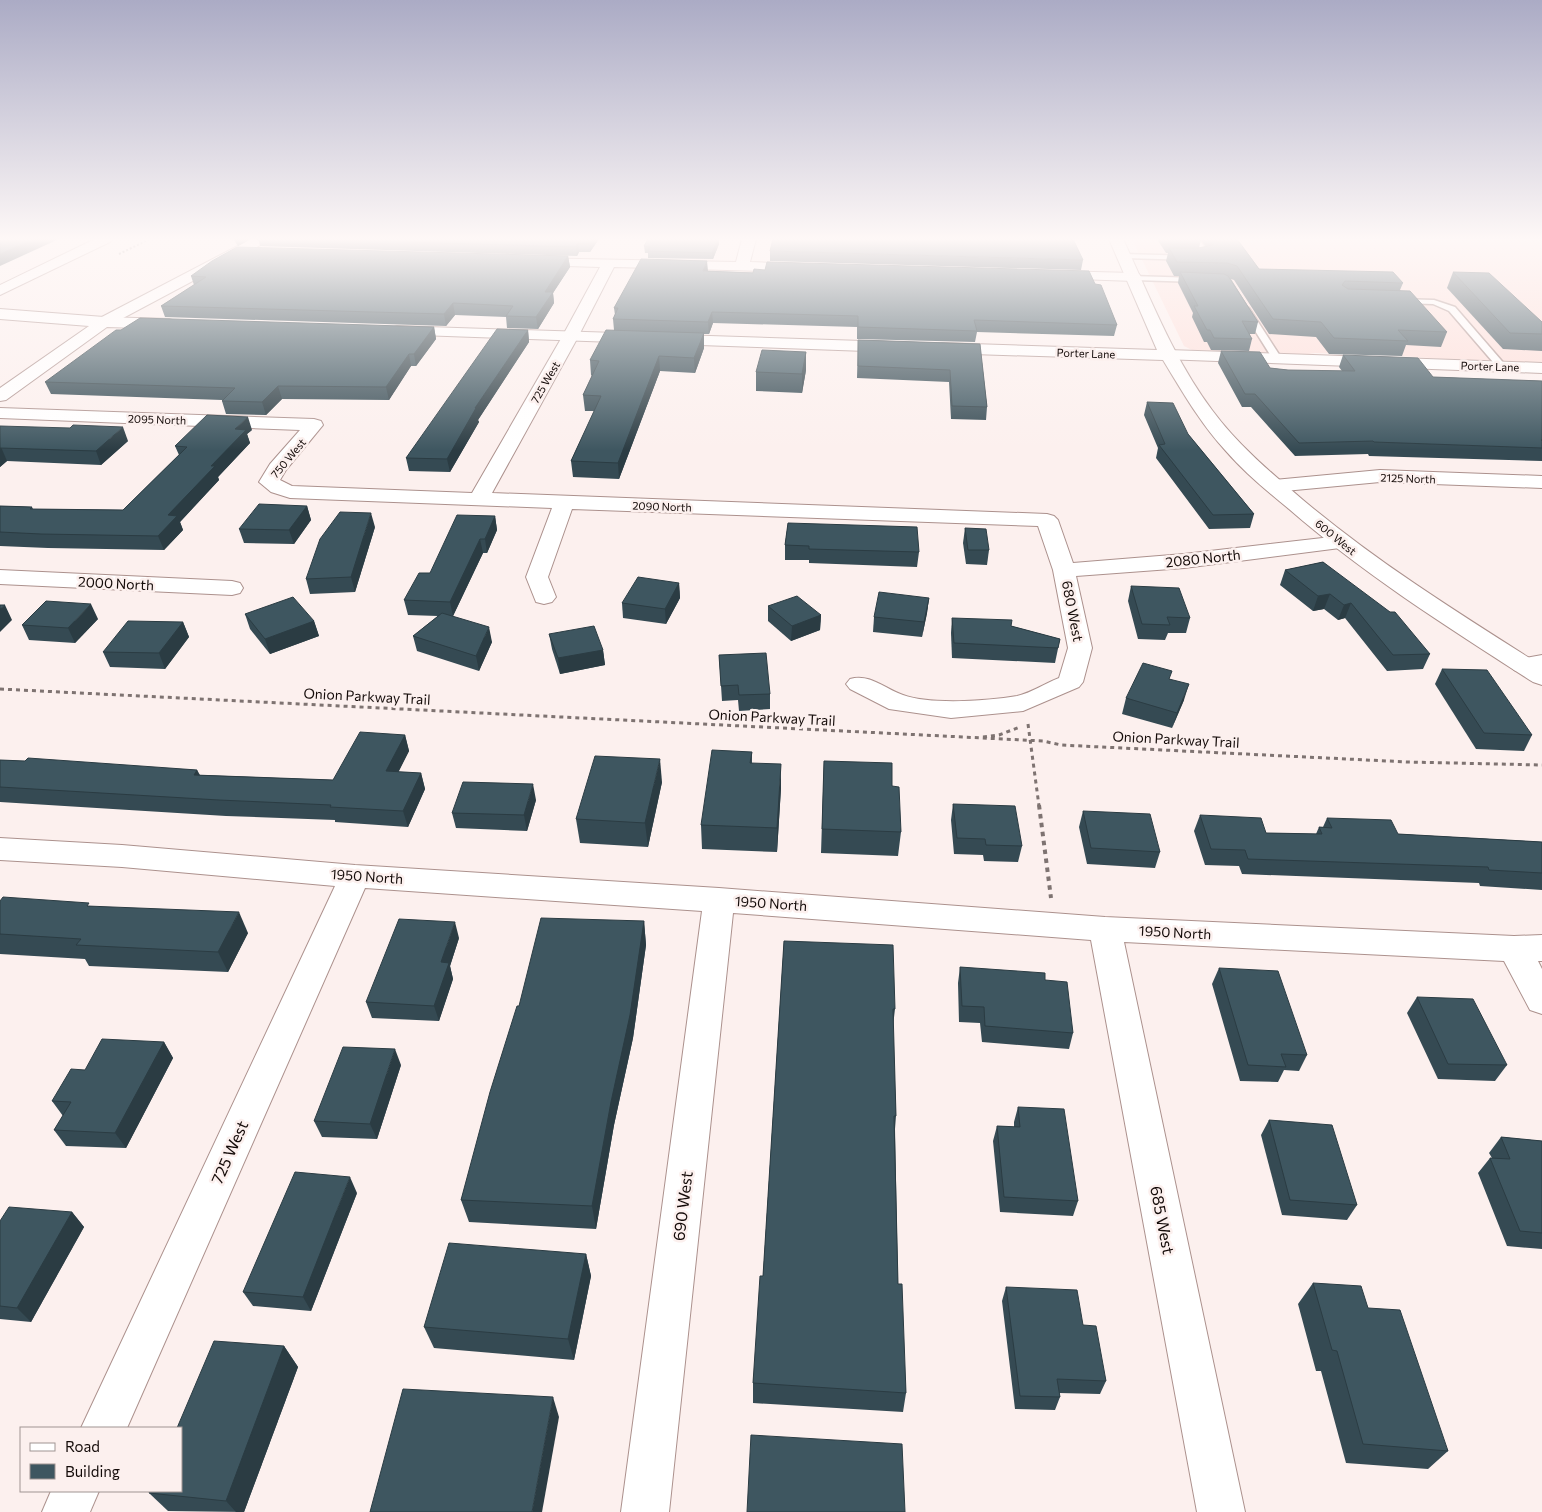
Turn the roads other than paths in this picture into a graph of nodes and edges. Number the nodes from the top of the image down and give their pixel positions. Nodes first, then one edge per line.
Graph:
1 (128, 310) edge
2 (584, 310) edge
3 (1148, 310) edge
4 (1245, 310) edge
5 (1452, 310) edge
6 (0, 314) edge
7 (104, 322) junction
8 (184, 324) edge
9 (382, 331) edge
10 (570, 337) junction
11 (909, 347) edge
12 (926, 348) edge
13 (1168, 355) junction
14 (1277, 359) junction
15 (1502, 366) junction
16 (1542, 368) edge
17 (0, 396) edge
18 (0, 413) edge
19 (314, 425) joint
20 (1542, 482) edge
21 (1274, 486) junction
22 (278, 488) joint
23 (478, 500) junction
24 (564, 503) junction
25 (1047, 520) joint
26 (1340, 542) junction
27 (1064, 570) junction
28 (0, 577) edge
29 (232, 588) dead end
30 (544, 597) dead end
31 (1536, 668) edge
32 (858, 684) dead end
33 (0, 849) edge
34 (355, 876) junction
35 (719, 900) junction
36 (1105, 928) junction
37 (1528, 949) edge
38 (1542, 1000) edge
39 (104, 1427) edge
40 (75, 1492) edge
41 (66, 1512) edge
42 (645, 1512) edge
43 (1221, 1512) edge

1 - 7 street
2 - 10 street, 725 West
3 - 13 street, 600 West
4 - 14 lane
5 - 15 lane
6 - 7 street
7 - 8 street
7 - 17 street
9 - 10 street
10 - 11 street
10 - 23 street, 725 West
12 - 13 street, Porter Lane
13 - 14 street, Porter Lane
13 - 21 street, 600 West
14 - 15 street, Porter Lane
15 - 16 street, Porter Lane
18 - 19 street, 2095 North
19 - 22 street, 750 West
20 - 21 street, 2125 North
21 - 26 street, 600 West
22 - 23 street, 2090 North
23 - 24 street, 2090 North
24 - 25 street, 2090 North
24 - 30 street
25 - 27 street, 680 West
26 - 27 street, 2080 North
26 - 31 street, 600 West
27 - 32 street, 680 West
28 - 29 street, 2000 North
33 - 34 street, 1950 North
34 - 35 street, 1950 North
34 - 39 street, 725 West
35 - 36 street, 1950 North
35 - 42 street, 690 West
36 - 37 street, 1950 North
36 - 43 street, 685 West
37 - 38 street
40 - 41 street

